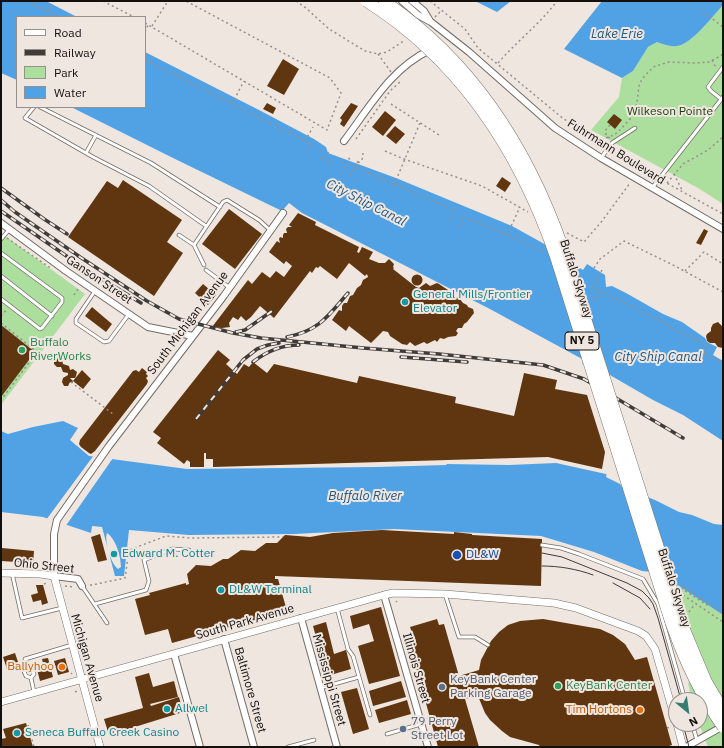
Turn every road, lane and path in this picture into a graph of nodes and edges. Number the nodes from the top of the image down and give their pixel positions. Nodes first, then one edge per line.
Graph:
1 (27, 1) edge
2 (53, 1) edge
3 (103, 1) edge
4 (168, 1) edge
5 (186, 1) edge
6 (296, 1) edge
7 (366, 1) edge
8 (384, 1) edge
9 (402, 1) edge
10 (412, 1) edge
11 (430, 1) edge
12 (557, 1) edge
13 (442, 10) junction
14 (701, 10) dead end
15 (48, 11) junction
16 (58, 16) edge
17 (132, 16) edge
18 (436, 16) dead end
19 (431, 22) junction
20 (146, 24) edge
21 (149, 25) junction
22 (152, 26) junction
23 (723, 27) edge
24 (146, 30) edge
25 (409, 38) dead end
26 (453, 40) junction
27 (378, 54) junction
28 (723, 54) edge
29 (712, 60) junction
30 (146, 61) edge
31 (497, 64) junction
32 (715, 66) dead end
33 (723, 67) edge
34 (392, 72) dead end
35 (399, 79) dead end
36 (244, 81) junction
37 (722, 98) edge
38 (232, 104) junction
39 (391, 104) dead end
40 (33, 108) edge
41 (42, 108) edge
42 (420, 123) junction
43 (610, 125) dead end
44 (313, 127) dead end
45 (635, 128) dead end
46 (96, 135) junction
47 (439, 135) dead end
48 (607, 137) junction
49 (723, 137) edge
50 (611, 138) dead end
51 (356, 139) dead end
52 (305, 141) junction
53 (344, 141) dead end
54 (600, 145) junction
55 (604, 148) dead end
56 (329, 151) dead end
57 (385, 151) dead end
58 (610, 151) dead end
59 (86, 153) junction
60 (306, 153) dead end
61 (363, 153) dead end
62 (350, 156) dead end
63 (601, 158) junction
64 (404, 159) junction
65 (358, 161) dead end
66 (335, 164) dead end
67 (342, 173) dead end
68 (674, 174) junction
69 (350, 176) dead end
70 (634, 178) junction
71 (660, 179) junction
72 (667, 183) junction
73 (394, 185) junction
74 (652, 188) junction
75 (682, 191) junction
76 (220, 207) junction
77 (520, 207) junction
78 (283, 213) dead end
79 (533, 214) dead end
80 (723, 214) edge
81 (450, 221) dead end
82 (1, 223) edge
83 (206, 226) junction
84 (459, 226) dead end
85 (9, 230) junction
86 (270, 230) junction
87 (723, 230) edge
88 (564, 232) dead end
89 (179, 235) dead end
90 (507, 235) junction
91 (1, 239) edge
92 (194, 245) junction
93 (1, 253) edge
94 (548, 254) dead end
95 (723, 264) edge
96 (204, 265) dead end
97 (594, 268) dead end
98 (206, 270) dead end
99 (602, 270) dead end
100 (685, 271) junction
101 (1, 276) edge
102 (79, 288) dead end
103 (230, 288) junction
104 (599, 290) junction
105 (95, 291) junction
106 (723, 292) edge
107 (74, 295) dead end
108 (1, 300) edge
109 (593, 302) dead end
110 (9, 306) junction
111 (129, 314) junction
112 (1, 316) edge
113 (52, 316) junction
114 (1, 323) edge
115 (194, 336) junction
116 (704, 353) junction
117 (701, 358) dead end
118 (723, 363) edge
119 (72, 382) dead end
120 (1, 400) edge
121 (114, 414) dead end
122 (542, 545) dead end
123 (189, 550) dead end
124 (1, 573) edge
125 (12, 573) junction
126 (54, 576) junction
127 (47, 583) dead end
128 (44, 584) dead end
129 (65, 586) dead end
130 (82, 586) joint
131 (74, 587) dead end
132 (681, 587) dead end
133 (678, 592) dead end
134 (444, 594) junction
135 (384, 595) junction
136 (95, 604) junction
137 (695, 604) junction
138 (62, 608) junction
139 (337, 608) junction
140 (723, 613) edge
141 (686, 616) dead end
142 (301, 618) junction
143 (723, 622) edge
144 (107, 623) dead end
145 (224, 640) junction
146 (72, 645) junction
147 (488, 645) dead end
148 (174, 654) junction
149 (359, 677) junction
150 (82, 679) junction
151 (320, 688) junction
152 (34, 692) junction
153 (683, 692) edge
154 (668, 698) edge
155 (1, 702) edge
156 (723, 710) edge
157 (370, 715) dead end
158 (421, 724) junction
159 (28, 725) dead end
160 (723, 726) edge
161 (678, 732) edge
162 (694, 732) edge
163 (387, 734) dead end
164 (314, 740) dead end
165 (697, 740) junction
166 (34, 747) edge
167 (100, 747) edge
168 (200, 747) edge
169 (254, 747) edge
170 (288, 747) edge
171 (337, 747) edge
172 (428, 747) edge
173 (684, 747) edge

1 - 15 path
2 - 15 path
3 - 17 path
4 - 22 path
5 - 36 path
6 - 27 path
7 - 160 highway, Buffalo Skyway / NY 5, bridge
8 - 156 highway, Buffalo Skyway / NY 5, bridge
9 - 19 street, Fuhrmann Boulevard
10 - 19 street, Fuhrmann Boulevard
11 - 13 path
12 - 31 path
13 - 18 path
13 - 31 path
14 - 23 path
15 - 16 path
19 - 26 street, Fuhrmann Boulevard
20 - 21 path
21 - 22 path
21 - 24 path
22 - 36 path
25 - 27 path
26 - 53 street
26 - 63 street, Fuhrmann Boulevard
27 - 34 path
28 - 29 path
29 - 32 path
29 - 48 path
30 - 38 path
31 - 54 path
33 - 37 lane
35 - 51 path
36 - 38 path
37 - 71 lane
38 - 52 path
39 - 42 path
40 - 59 lane
41 - 46 lane
42 - 47 path
42 - 64 path
43 - 48 path
44 - 52 path
45 - 63 lane
46 - 59 lane
46 - 76 lane
48 - 50 path
48 - 54 path
49 - 68 path
52 - 60 path
54 - 55 path
56 - 66 path
57 - 64 path
58 - 71 path
59 - 83 lane
61 - 73 path
62 - 67 path
63 - 70 street, Fuhrmann Boulevard
64 - 73 path
64 - 77 path
65 - 69 path
68 - 72 path
68 - 75 path
70 - 74 street, Fuhrmann Boulevard
70 - 88 path
71 - 72 path
71 - 74 lane
72 - 75 path
73 - 81 path
74 - 87 street, Fuhrmann Boulevard
75 - 80 path
76 - 83 lane
76 - 86 lane
77 - 79 path
77 - 90 path
78 - 86 street, South Michigan Avenue
82 - 85 street, Ganson Street
83 - 92 lane
84 - 90 path
85 - 91 lane
85 - 105 street, Ganson Street
86 - 103 street, South Michigan Avenue
89 - 92 lane
90 - 94 path
92 - 96 lane
93 - 113 lane
95 - 100 path
97 - 100 path
98 - 103 lane
99 - 104 path
100 - 106 path
101 - 113 lane
102 - 107 path
103 - 115 street, South Michigan Avenue
104 - 109 path
104 - 116 path
105 - 111 street, Ganson Street
105 - 111 lane
108 - 110 lane
110 - 112 path
110 - 113 lane
111 - 115 street, Ganson Street
114 - 120 path
115 - 126 street, South Michigan Avenue
116 - 117 path
116 - 118 path
119 - 121 path
122 - 153 lane
123 - 136 lane
124 - 125 street, Ohio Street
125 - 126 street, Ohio Street
125 - 138 lane
126 - 130 street, Ohio Street
126 - 138 street, Michigan Avenue
127 - 128 path
129 - 131 path
130 - 136 lane
132 - 140 path
133 - 137 path
134 - 135 street, South Park Avenue
134 - 147 lane
134 - 154 street, South Park Avenue
135 - 139 street, South Park Avenue
135 - 158 street, Illinois Street
136 - 144 lane
137 - 141 path
137 - 143 path
138 - 146 street, Michigan Avenue
139 - 142 street, South Park Avenue
139 - 149 lane
142 - 145 street, South Park Avenue
142 - 151 street, Mississippi Street
145 - 148 street, South Park Avenue
145 - 169 street, Baltimore Street
146 - 150 street, Michigan Avenue
146 - 152 lane
148 - 150 street, South Park Avenue
148 - 168 street
149 - 151 lane
149 - 157 lane
150 - 152 street, South Park Avenue
150 - 167 street, Michigan Avenue
151 - 171 street, Mississippi Street
152 - 155 street, South Park Avenue
158 - 163 lane
158 - 172 street, Illinois Street
159 - 166 path
160 - 165 street
161 - 173 street
162 - 165 lane
164 - 170 lane
165 - 173 street

